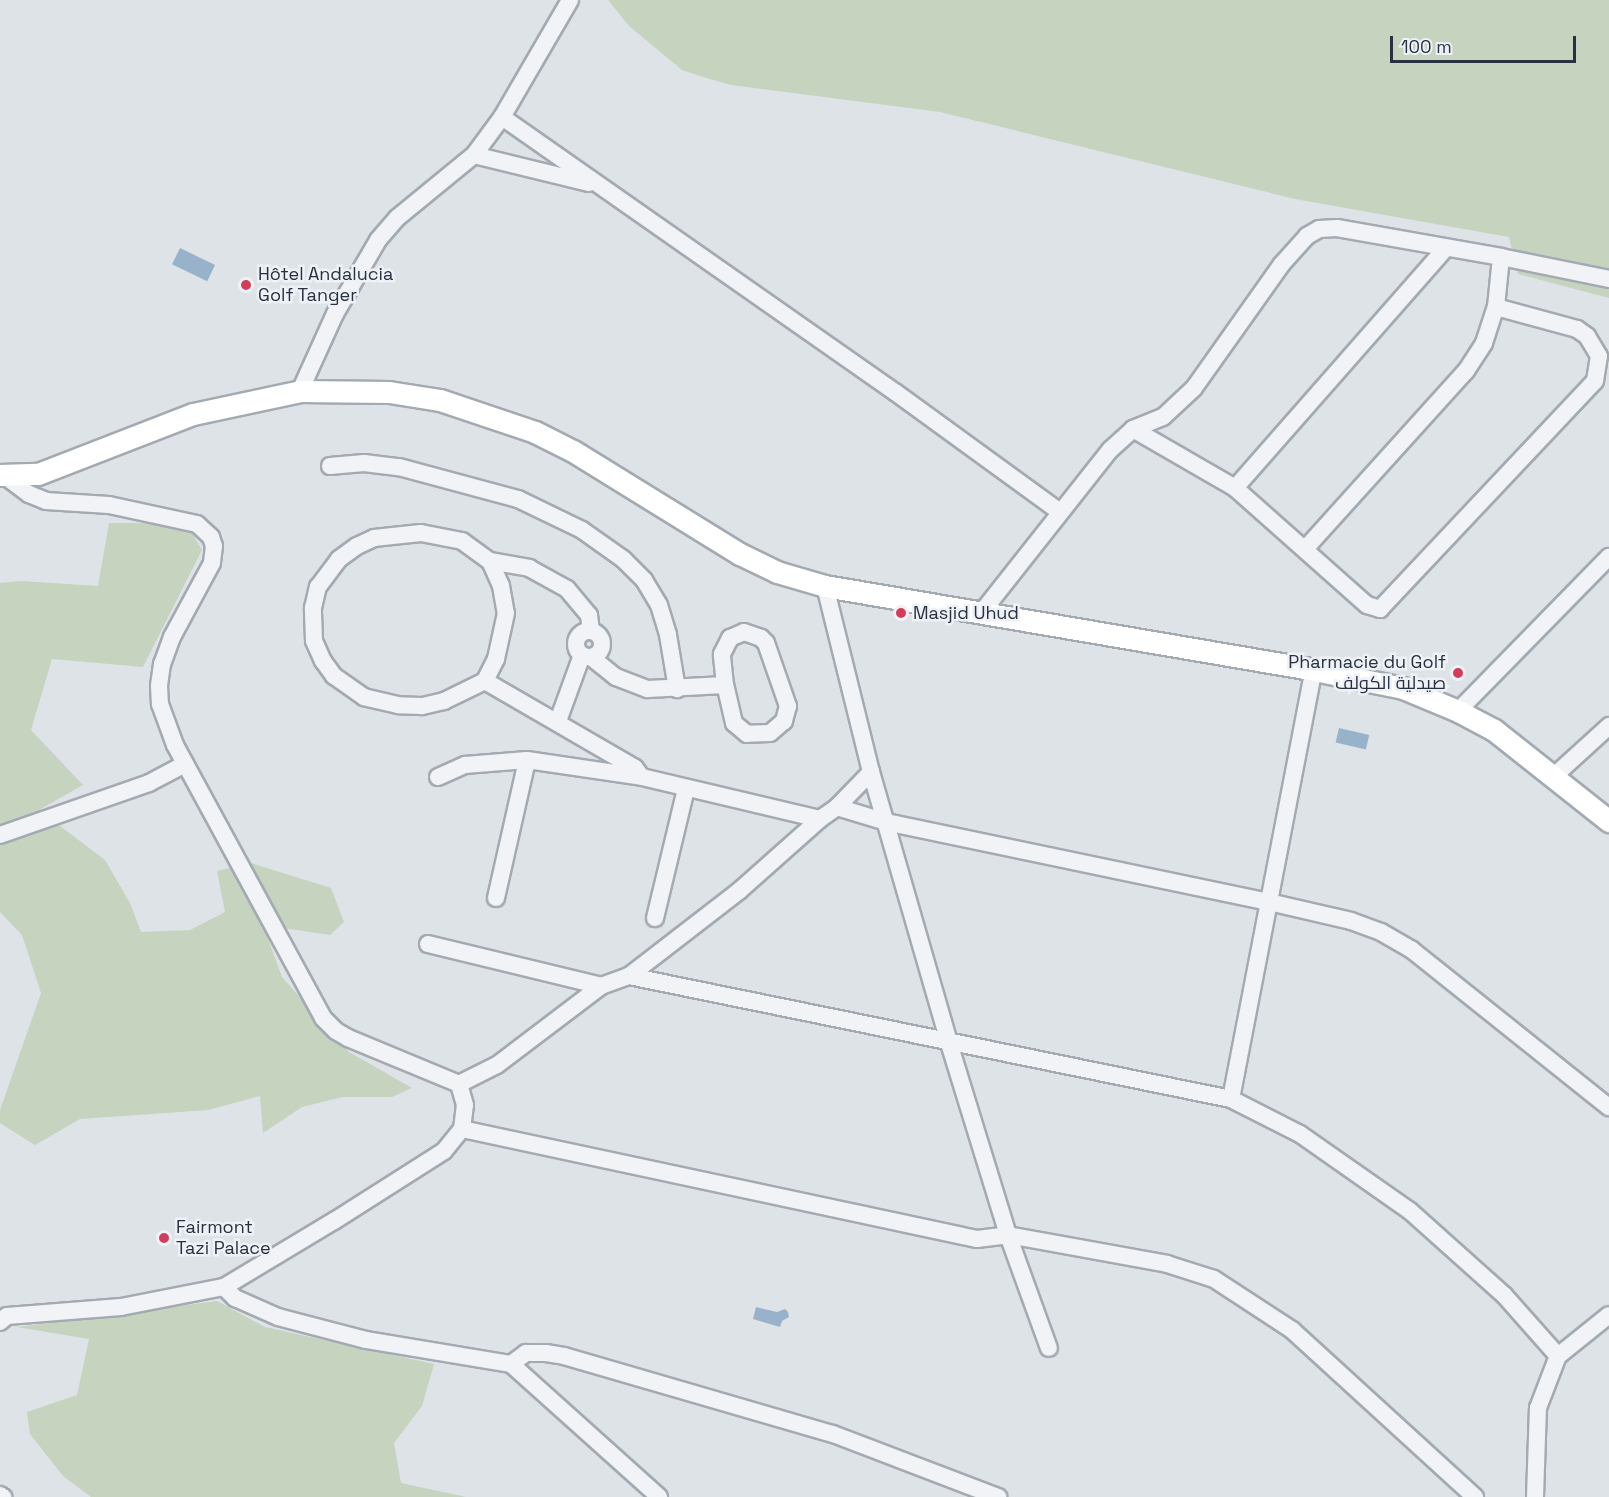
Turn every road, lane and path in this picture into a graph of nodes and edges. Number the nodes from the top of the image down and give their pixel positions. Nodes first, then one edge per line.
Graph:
1 (570, 0) edge
2 (502, 117) junction
3 (474, 155) junction
4 (598, 185) junction
5 (1446, 248) junction
6 (1501, 257) junction
7 (1609, 279) edge
8 (1496, 307) junction
9 (300, 391) junction
10 (1133, 429) junction
11 (330, 466) dead end
12 (2, 476) edge
13 (1235, 488) junction
14 (1060, 512) junction
15 (1305, 549) junction
16 (1609, 557) edge
17 (490, 561) junction
18 (825, 586) junction
19 (982, 612) junction
20 (587, 656) junction
21 (1314, 670) junction
22 (485, 681) junction
23 (725, 685) junction
24 (677, 689) junction
25 (1458, 711) junction
26 (558, 722) junction
27 (1609, 726) edge
28 (527, 760) junction
29 (185, 764) junction
30 (871, 772) junction
31 (438, 777) dead end
32 (642, 777) junction
33 (1553, 777) junction
34 (686, 789) junction
35 (837, 807) junction
36 (819, 819) junction
37 (1609, 821) edge
38 (886, 822) junction
39 (0, 835) edge
40 (496, 898) dead end
41 (1269, 902) junction
42 (655, 918) dead end
43 (428, 944) dead end
44 (630, 976) junction
45 (601, 986) junction
46 (949, 1043) junction
47 (459, 1084) junction
48 (1231, 1099) junction
49 (1609, 1107) edge
50 (462, 1129) junction
51 (1008, 1235) junction
52 (224, 1287) junction
53 (1609, 1315) edge
54 (2, 1318) edge
55 (1049, 1348) dead end
56 (1558, 1356) junction
57 (511, 1364) junction
58 (659, 1497) edge
59 (998, 1497) edge
60 (1475, 1497) edge
61 (1535, 1497) edge

1 - 2 street
2 - 3 street
2 - 4 street
3 - 4 street
3 - 9 street
4 - 14 street
5 - 6 street
5 - 10 street
5 - 13 street
6 - 7 street
6 - 8 street
8 - 15 street
8 - 15 street
9 - 12 main road
9 - 18 main road
10 - 13 street
10 - 14 street
11 - 24 street
12 - 29 street
13 - 15 street
14 - 19 street
16 - 25 street
17 - 20 street
17 - 22 street
17 - 22 street
18 - 19 main road
18 - 30 street
19 - 21 main road
20 - 24 street
20 - 26 street
21 - 25 main road
21 - 41 street
22 - 26 street
23 - 23 street
23 - 24 street
25 - 33 main road
26 - 32 street
27 - 33 street
28 - 31 street
28 - 32 street
28 - 40 street
29 - 39 street
29 - 47 street
30 - 35 street
30 - 38 street
32 - 34 street
33 - 37 main road
34 - 36 street
34 - 42 street
35 - 36 street
35 - 38 street
36 - 44 street
38 - 41 street
38 - 46 street
41 - 48 street
41 - 49 street
43 - 45 street
44 - 45 street
44 - 46 street
45 - 47 street
46 - 48 street
46 - 51 street
47 - 50 street
48 - 56 street
50 - 51 street
50 - 52 street
51 - 55 street
51 - 60 street
52 - 54 street
52 - 57 street
53 - 56 street
56 - 61 street
57 - 58 street
57 - 59 street

